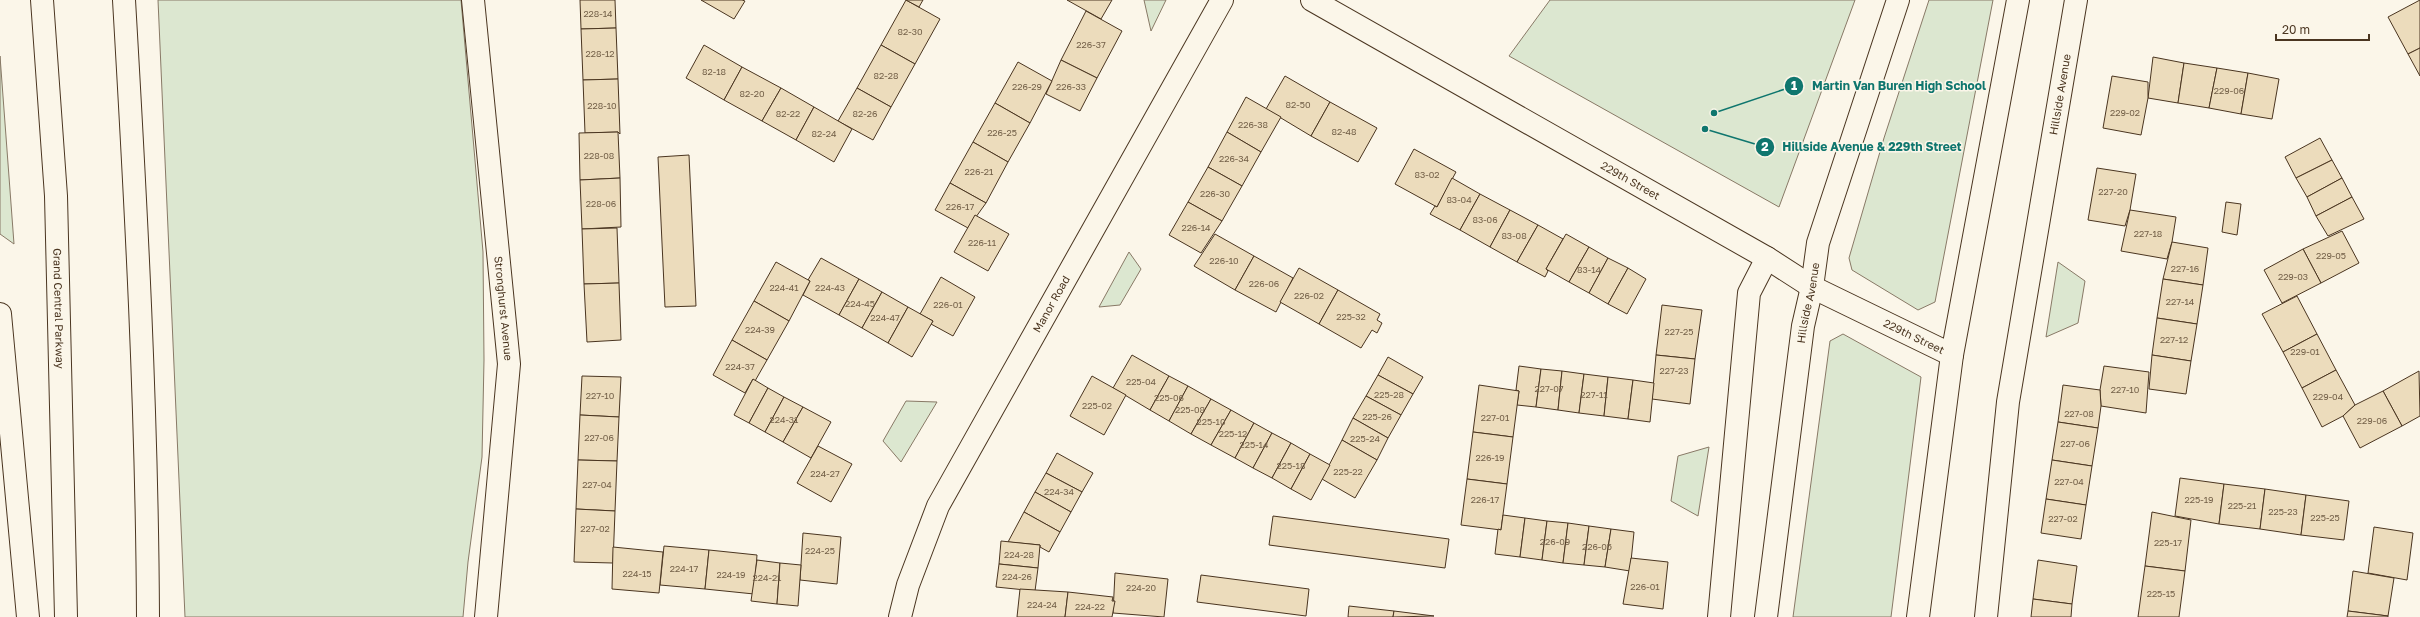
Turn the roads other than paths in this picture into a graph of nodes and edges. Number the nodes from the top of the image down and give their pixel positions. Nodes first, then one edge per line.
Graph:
1 (42, 0) edge
2 (124, 0) edge
3 (473, 0) edge
4 (1222, 0) edge
5 (1312, 0) edge
6 (1898, 0) edge
7 (2018, 0) edge
8 (2076, 0) edge
9 (1767, 258) junction
10 (1812, 287) junction
11 (0, 314) edge
12 (1952, 355) junction
13 (28, 617) edge
14 (66, 617) edge
15 (148, 617) edge
16 (486, 617) edge
17 (900, 617) edge
18 (1719, 617) edge
19 (1766, 617) edge
20 (1918, 617) edge
21 (1986, 617) edge

1 - 14 main road, Grand Central Parkway
2 - 15 main road
3 - 16 main road, Stronghurst Avenue
4 - 17 main road, Manor Road
5 - 9 main road, 229th Street
6 - 10 main road, Hillside Avenue
7 - 12 main road
8 - 21 main road, Hillside Avenue
9 - 10 main road, 229th Street
9 - 18 main road
10 - 12 main road, 229th Street
10 - 19 main road, Hillside Avenue
11 - 13 main road
12 - 20 main road

